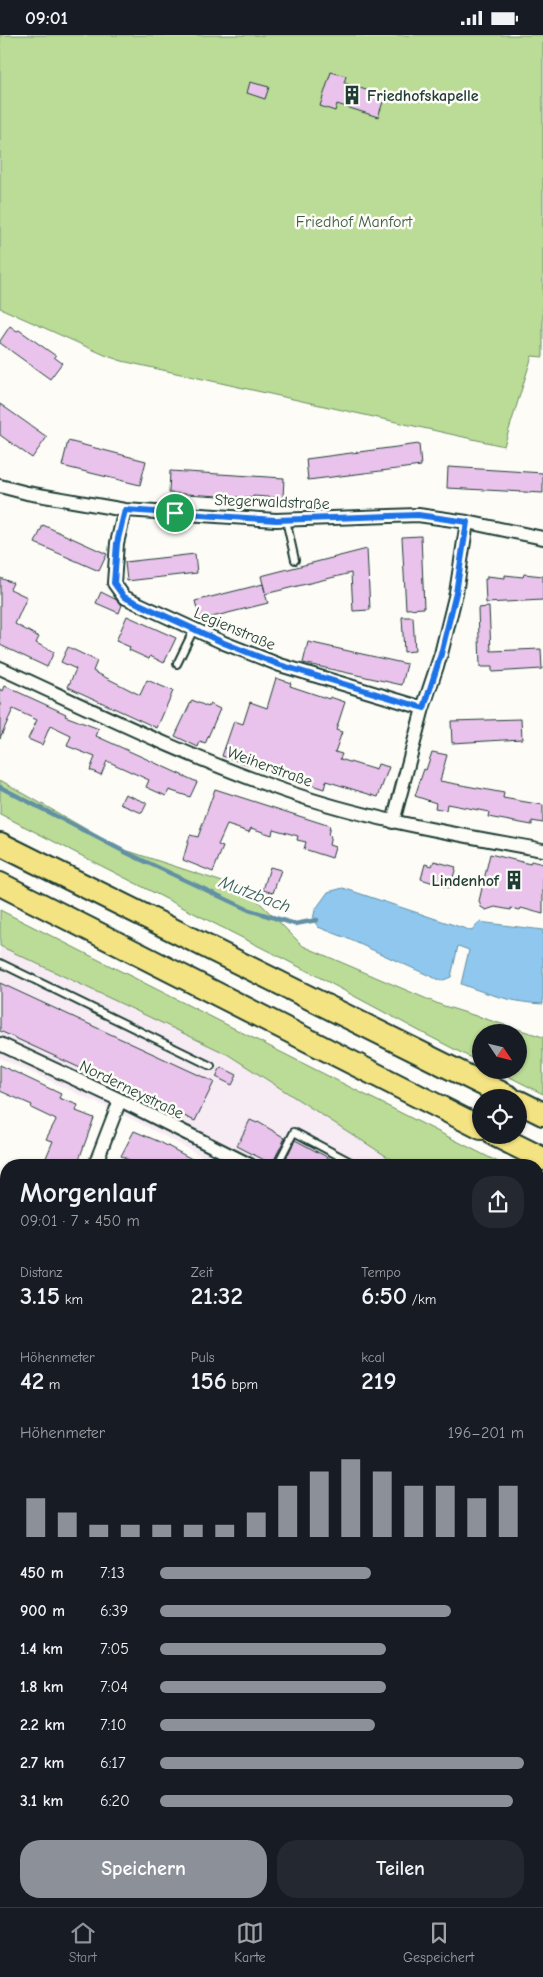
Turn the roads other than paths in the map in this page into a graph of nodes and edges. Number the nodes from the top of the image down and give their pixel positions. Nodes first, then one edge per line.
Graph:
1 (0, 486) edge
2 (125, 510) junction
3 (286, 520) junction
4 (467, 522) junction
5 (543, 538) edge
6 (295, 560) dead end
7 (194, 629) junction
8 (177, 664) dead end
9 (0, 668) edge
10 (424, 708) junction
11 (393, 822) junction
12 (0, 844) edge
13 (543, 850) edge
14 (0, 884) edge
15 (0, 963) edge
16 (0, 1044) edge
17 (211, 1066) dead end
18 (493, 1089) edge
19 (120, 1100) junction
20 (527, 1106) edge
21 (543, 1115) edge
22 (472, 1123) edge
23 (513, 1144) edge
24 (97, 1159) edge
25 (238, 1159) edge
26 (280, 1159) edge
27 (345, 1159) edge
28 (543, 1159) edge

1 - 2 street, Stegerwaldstraße
2 - 3 street, Stegerwaldstraße
2 - 7 street, Legienstraße
3 - 4 street, Stegerwaldstraße
3 - 6 lane
4 - 5 street, Stegerwaldstraße
4 - 10 street
7 - 8 lane
7 - 10 street, Legienstraße
9 - 11 street, Weiherstraße
10 - 11 street
11 - 13 street, Weiherstraße
12 - 18 highway
14 - 22 highway
15 - 17 lane
16 - 19 street, Norderneystraße
19 - 24 street
19 - 25 street, Norderneystraße
20 - 21 highway
23 - 28 highway
26 - 27 lane

